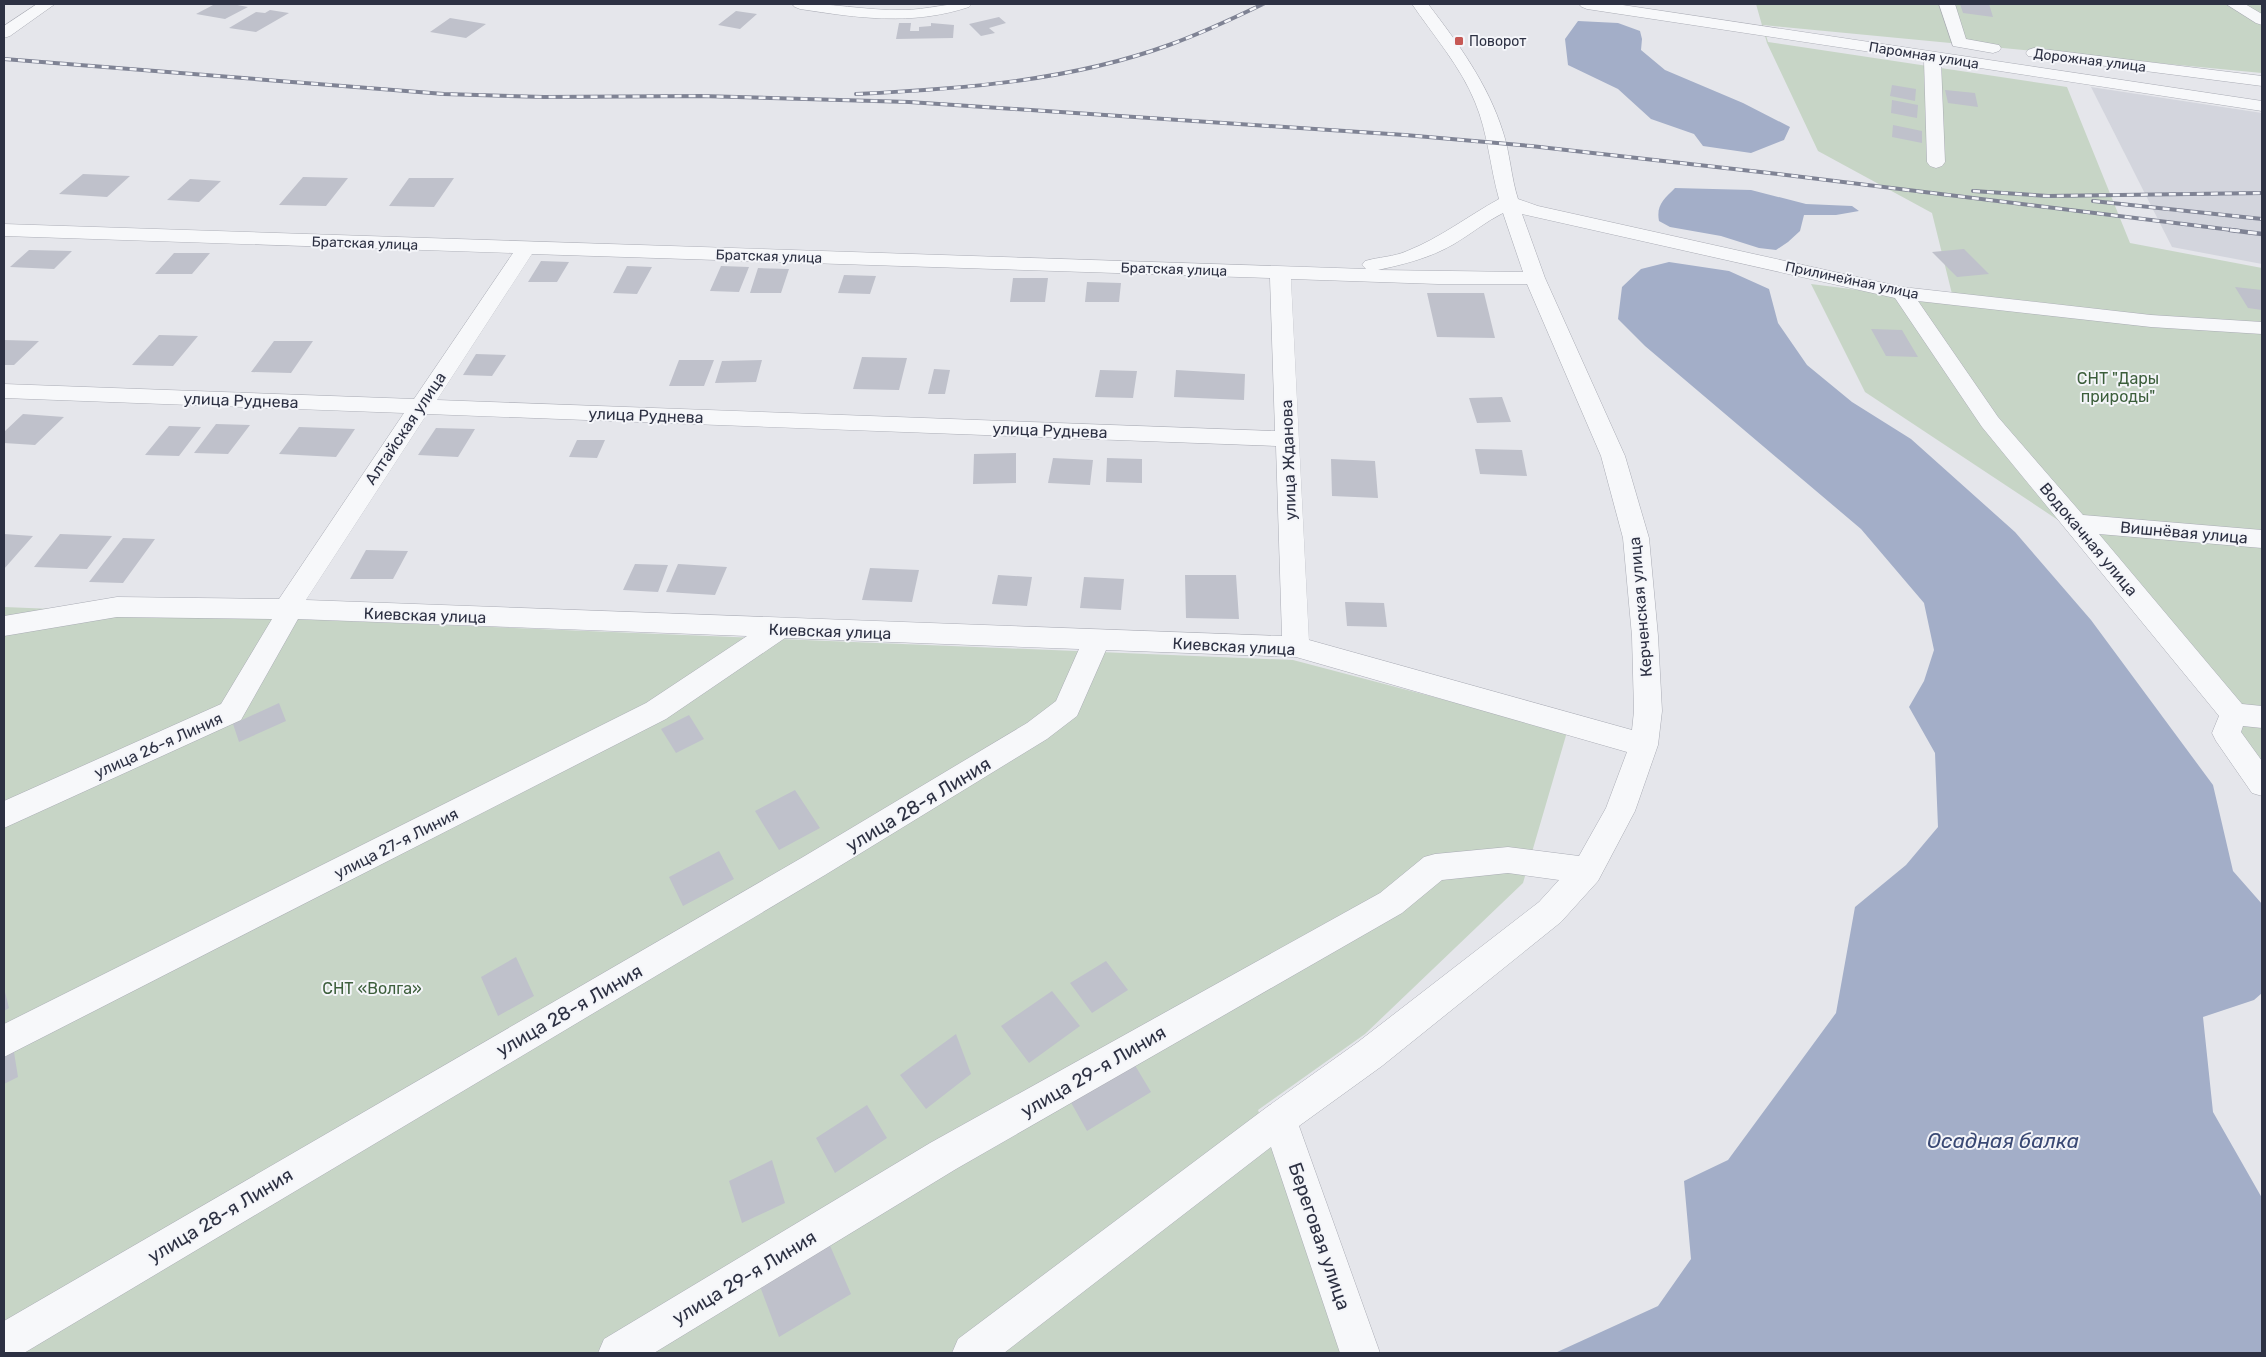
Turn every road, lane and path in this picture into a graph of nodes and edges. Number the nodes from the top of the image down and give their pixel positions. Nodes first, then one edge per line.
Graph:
1 (47, 4) edge
2 (800, 4) edge
3 (964, 4) edge
4 (1420, 4) edge
5 (1586, 4) edge
6 (1947, 4) edge
7 (2234, 4) edge
8 (2262, 20) edge
9 (4, 33) edge
10 (1932, 56) junction
11 (2262, 82) edge
12 (2262, 106) edge
13 (1936, 162) dead end
14 (1506, 191) junction
15 (4, 230) edge
16 (526, 248) junction
17 (1280, 272) junction
18 (1334, 273) junction
19 (1535, 278) junction
20 (1902, 293) junction
21 (2262, 328) edge
22 (4, 391) edge
23 (420, 406) junction
24 (1288, 439) junction
25 (2076, 523) junction
26 (2262, 539) edge
27 (289, 609) junction
28 (4, 626) edge
29 (778, 629) junction
30 (1096, 641) junction
31 (1296, 648) junction
32 (2234, 714) junction
33 (2262, 717) edge
34 (1644, 745) junction
35 (2262, 784) edge
36 (4, 815) edge
37 (1587, 870) junction
38 (4, 1041) edge
39 (1279, 1119) junction
40 (4, 1343) edge
41 (618, 1353) edge
42 (972, 1353) edge
43 (1360, 1353) edge

1 - 9 street
2 - 3 street
4 - 14 street, Керченская улица
5 - 10 street, Паромная улица
6 - 11 street, Дорожная улица
7 - 8 street
10 - 12 street, Паромная улица
10 - 13 street
14 - 18 street
14 - 19 street, Керченская улица
14 - 20 street, Прилинейная улица
15 - 16 street, Братская улица
16 - 17 street, Братская улица
16 - 23 street, Алтайская улица
17 - 18 street, Братская улица
17 - 24 street, улица Жданова
18 - 19 street, Братская улица
19 - 34 street, Керченская улица
20 - 21 street, Прилинейная улица
20 - 25 street, Водокачная улица
22 - 23 street, улица Руднева
23 - 24 street, улица Руднева
23 - 27 street, Алтайская улица
24 - 31 street, улица Жданова
25 - 26 street, Вишнёвая улица
25 - 32 street, Водокачная улица
27 - 28 street, Киевская улица
27 - 29 street, Киевская улица
27 - 36 street, улица 26-я Линия
29 - 30 street, Киевская улица
29 - 38 street, улица 27-я Линия
30 - 31 street, Киевская улица
30 - 40 street, улица 28-я Линия
31 - 34 street, Киевская улица
32 - 33 street
32 - 35 street
34 - 37 street, Керченская улица
37 - 39 street, Керченская улица
37 - 41 street, улица 29-я Линия
39 - 42 street, Керченская улица
39 - 43 street, Береговая улица

